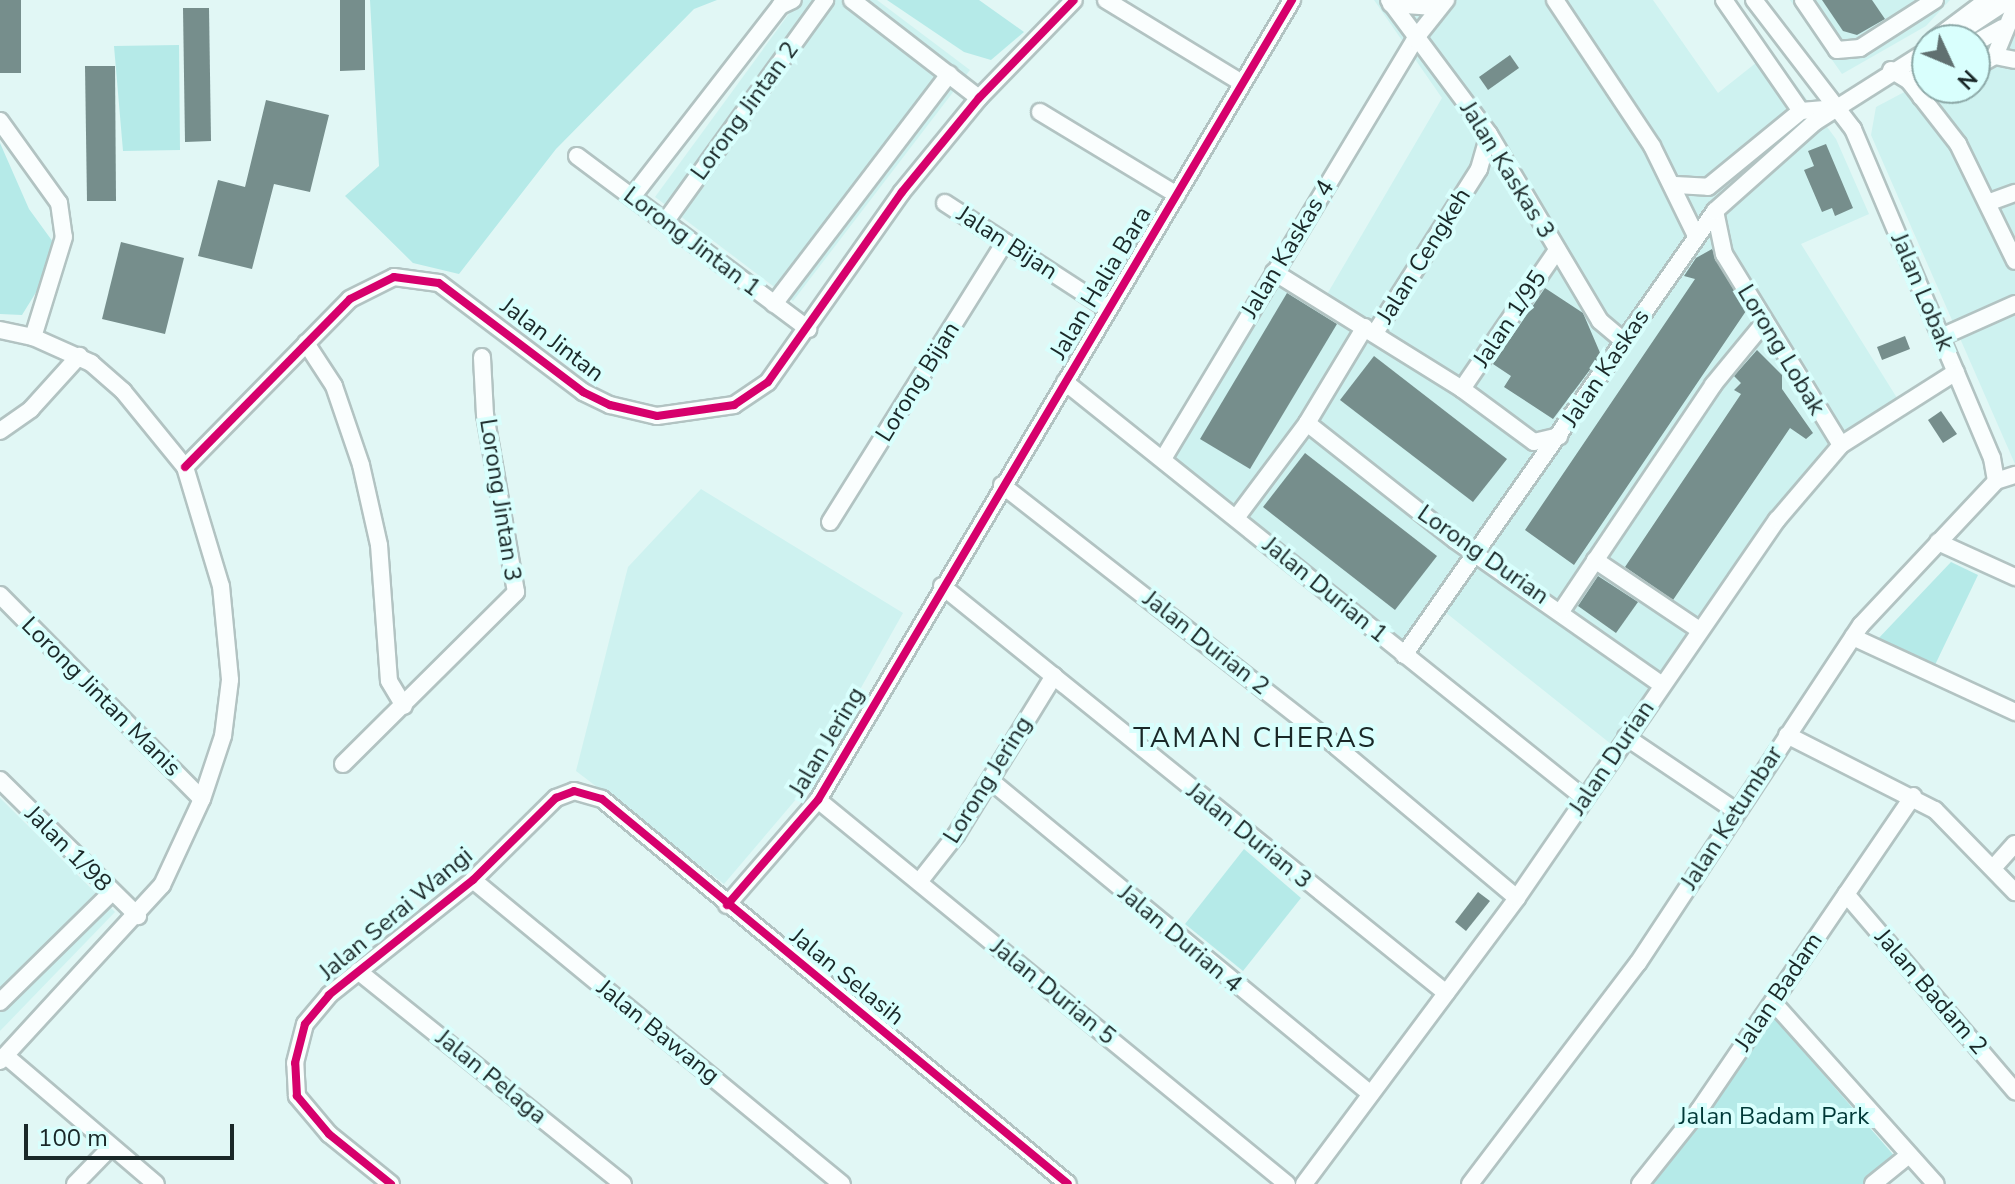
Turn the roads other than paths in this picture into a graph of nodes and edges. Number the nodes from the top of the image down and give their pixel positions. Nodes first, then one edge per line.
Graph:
1 (793, 0) edge
2 (825, 0) edge
3 (852, 0) edge
4 (1074, 0) edge
5 (1106, 0) edge
6 (1292, 0) edge
7 (1555, 0) edge
8 (1724, 0) edge
9 (1754, 0) edge
10 (1803, 0) edge
11 (1935, 0) edge
12 (1969, 0) edge
13 (1987, 0) edge
14 (2009, 0) edge
15 (1390, 2) edge
16 (1440, 4) edge
17 (2015, 7) edge
18 (1955, 24) edge
19 (1960, 24) edge
20 (1967, 24) edge
21 (2002, 28) junction
22 (1991, 34) edge
23 (1415, 39) junction
24 (1995, 56) junction
25 (1911, 58) edge
26 (1991, 58) edge
27 (2015, 60) edge
28 (1891, 70) junction
29 (949, 74) junction
30 (1909, 81) joint
31 (1242, 83) junction
32 (1911, 84) edge
33 (979, 98) junction
34 (1927, 104) edge
35 (1836, 107) junction
36 (1801, 111) junction
37 (1040, 112) dead end
38 (0, 121) edge
39 (1489, 134) junction
40 (577, 156) dead end
41 (1675, 185) junction
42 (2015, 193) edge
43 (1177, 195) junction
44 (632, 197) junction
45 (1990, 202) junction
46 (945, 203) dead end
47 (1715, 211) junction
48 (665, 222) junction
49 (1696, 236) junction
50 (1005, 242) junction
51 (1557, 250) junction
52 (1724, 254) junction
53 (2015, 261) edge
54 (1274, 272) junction
55 (774, 304) junction
56 (2015, 304) edge
57 (1108, 309) junction
58 (1764, 323) junction
59 (808, 329) junction
60 (0, 330) edge
61 (1370, 330) junction
62 (33, 337) junction
63 (1941, 337) junction
64 (1623, 340) junction
65 (306, 343) junction
66 (79, 356) junction
67 (482, 357) dead end
68 (1956, 372) junction
69 (1065, 382) junction
70 (1462, 389) junction
71 (1307, 423) junction
72 (0, 431) edge
73 (1559, 436) junction
74 (1534, 442) junction
75 (1841, 445) junction
76 (1163, 459) junction
77 (185, 467) junction
78 (1537, 468) junction
79 (2015, 475) edge
80 (1996, 481) junction
81 (1002, 485) junction
82 (1236, 518) junction
83 (830, 522) dead end
84 (1938, 542) junction
85 (1478, 553) junction
86 (1595, 560) junction
87 (2015, 577) edge
88 (942, 586) junction
89 (0, 595) edge
90 (1562, 610) junction
91 (1699, 630) junction
92 (1853, 637) junction
93 (1404, 655) junction
94 (1054, 676) junction
95 (1662, 685) junction
96 (404, 706) junction
97 (2015, 712) edge
98 (1787, 735) junction
99 (1626, 737) junction
100 (343, 764) dead end
101 (991, 781) junction
102 (4, 791) edge
103 (1913, 796) junction
104 (1584, 798) junction
105 (202, 799) junction
106 (602, 799) joint
107 (818, 800) junction
108 (1737, 812) junction
109 (2015, 844) edge
110 (1994, 867) junction
111 (473, 880) junction
112 (919, 882) junction
113 (112, 892) junction
114 (2015, 892) edge
115 (1846, 894) junction
116 (1517, 898) junction
117 (727, 905) junction
118 (138, 916) junction
119 (358, 971) junction
120 (1446, 993) junction
121 (0, 1002) edge
122 (1773, 1002) junction
123 (3, 1058) edge
124 (2015, 1091) edge
125 (1371, 1094) junction
126 (111, 1147) junction
127 (1909, 1155) junction
128 (75, 1184) edge
129 (156, 1184) edge
130 (391, 1184) edge
131 (623, 1184) edge
132 (842, 1184) edge
133 (1068, 1184) edge
134 (1287, 1184) edge
135 (1304, 1184) edge
136 (1470, 1184) edge
137 (1640, 1184) edge
138 (1873, 1184) edge
139 (1936, 1184) edge

1 - 44 street, Lorong Jintan 2
2 - 48 street, Lorong Jintan 2
3 - 29 street
4 - 33 street, Jalan Jintan
5 - 31 street
6 - 31 street, Jalan Halia Bara
7 - 41 street
8 - 36 street
9 - 35 street
10 - 11 street
12 - 18 street
13 - 19 street
14 - 20 street
15 - 16 street
15 - 23 street, Jalan Kaskas 3
16 - 23 street
17 - 21 street
21 - 22 street
21 - 24 street
23 - 39 street, Jalan Kaskas 3
23 - 54 street, Jalan Kaskas 4
24 - 26 street
24 - 27 street
25 - 28 street, Jalan Kaskas
28 - 30 street
28 - 35 street, Jalan Kaskas
29 - 33 street
29 - 55 street
30 - 32 street
31 - 43 street, Jalan Halia Bara
33 - 59 street, Jalan Jintan
34 - 45 street
35 - 36 street, Jalan Kaskas
35 - 47 street, Jalan Kaskas
35 - 63 street, Jalan Lobak
36 - 41 street
37 - 43 street
38 - 62 street
39 - 51 street, Jalan Kaskas 3
39 - 61 street, Jalan Cengkeh
40 - 44 street, Lorong Jintan 1
41 - 49 street
42 - 45 street
43 - 57 street, Jalan Halia Bara
44 - 48 street, Lorong Jintan 1
45 - 53 street
46 - 50 street, Jalan Bijan
47 - 49 street, Jalan Kaskas
47 - 52 street, Lorong Lobak
48 - 55 street, Lorong Jintan 1
49 - 52 street, Lorong Lobak
49 - 64 street, Jalan Kaskas
50 - 57 street, Jalan Bijan
50 - 83 street, Lorong Bijan
51 - 64 street, Jalan Kaskas 3
51 - 70 street, Jalan 1/95
52 - 58 street, Lorong Lobak
54 - 61 street
54 - 76 street, Jalan Kaskas 4
55 - 59 street, Lorong Jintan 1
56 - 63 street
57 - 69 street, Jalan Halia Bara
58 - 75 street, Lorong Lobak
58 - 86 street
59 - 65 street, Jalan Jintan
60 - 62 street
61 - 70 street
61 - 71 street, Jalan Cengkeh
62 - 66 street
63 - 68 street, Jalan Lobak
64 - 73 street, Jalan Kaskas
65 - 77 street, Jalan Jintan
65 - 96 street
66 - 72 street
66 - 77 street
67 - 96 street, Lorong Jintan 3
68 - 75 street, Jalan Durian
68 - 80 street, Jalan Lobak
69 - 76 street, Jalan Durian 1
69 - 81 street, Jalan Halia Bara
70 - 74 street
71 - 82 street, Jalan Cengkeh
71 - 85 street, Lorong Durian
73 - 74 street
73 - 78 street, Jalan Kaskas
74 - 78 street
75 - 91 street, Jalan Durian
76 - 82 street, Jalan Durian 1
77 - 105 street
78 - 85 street, Jalan Kaskas
79 - 80 street, Jalan Ketumbar
80 - 84 street, Jalan Ketumbar
81 - 88 street, Jalan Halia Bara
81 - 116 street, Jalan Durian 2
82 - 93 street, Jalan Durian 1
84 - 87 street
84 - 92 street, Jalan Ketumbar
85 - 90 street, Lorong Durian
85 - 93 street, Jalan Kaskas
86 - 90 street
86 - 91 street
88 - 94 street, Jalan Durian 3
88 - 107 street, Jalan Jering
89 - 105 street, Lorong Jintan Manis
90 - 95 street, Lorong Durian
91 - 95 street, Jalan Durian
92 - 97 street
92 - 98 street, Jalan Ketumbar
93 - 104 street, Jalan Durian 1
94 - 101 street, Lorong Jering
94 - 120 street, Jalan Durian 3
95 - 99 street, Jalan Durian
96 - 100 street, Lorong Jintan 3
98 - 103 street
98 - 108 street, Jalan Ketumbar
99 - 104 street, Jalan Durian
99 - 108 street
101 - 112 street, Lorong Jering
101 - 125 street, Jalan Durian 4
102 - 113 street, Jalan 1/98
103 - 110 street
103 - 115 street, Jalan Badam
104 - 116 street, Jalan Durian
105 - 118 street
106 - 111 street, Jalan Serai Wangi
106 - 117 street, Jalan Selasih
107 - 112 street, Jalan Durian 5
107 - 117 street, Jalan Jering
108 - 136 street, Jalan Ketumbar
109 - 110 street
110 - 114 street
111 - 119 street, Jalan Serai Wangi
111 - 132 street, Jalan Bawang
112 - 134 street, Jalan Durian 5
113 - 118 street, Jalan 1/98
113 - 121 street
115 - 122 street, Jalan Badam
115 - 124 street, Jalan Badam 2
116 - 120 street, Jalan Durian
117 - 133 street, Jalan Selasih
118 - 123 street
119 - 130 street, Jalan Serai Wangi
119 - 131 street, Jalan Pelaga
120 - 125 street, Jalan Durian
122 - 127 street
122 - 137 street, Jalan Badam
123 - 126 street
125 - 135 street, Jalan Durian
126 - 128 street
126 - 129 street
127 - 138 street
127 - 139 street

